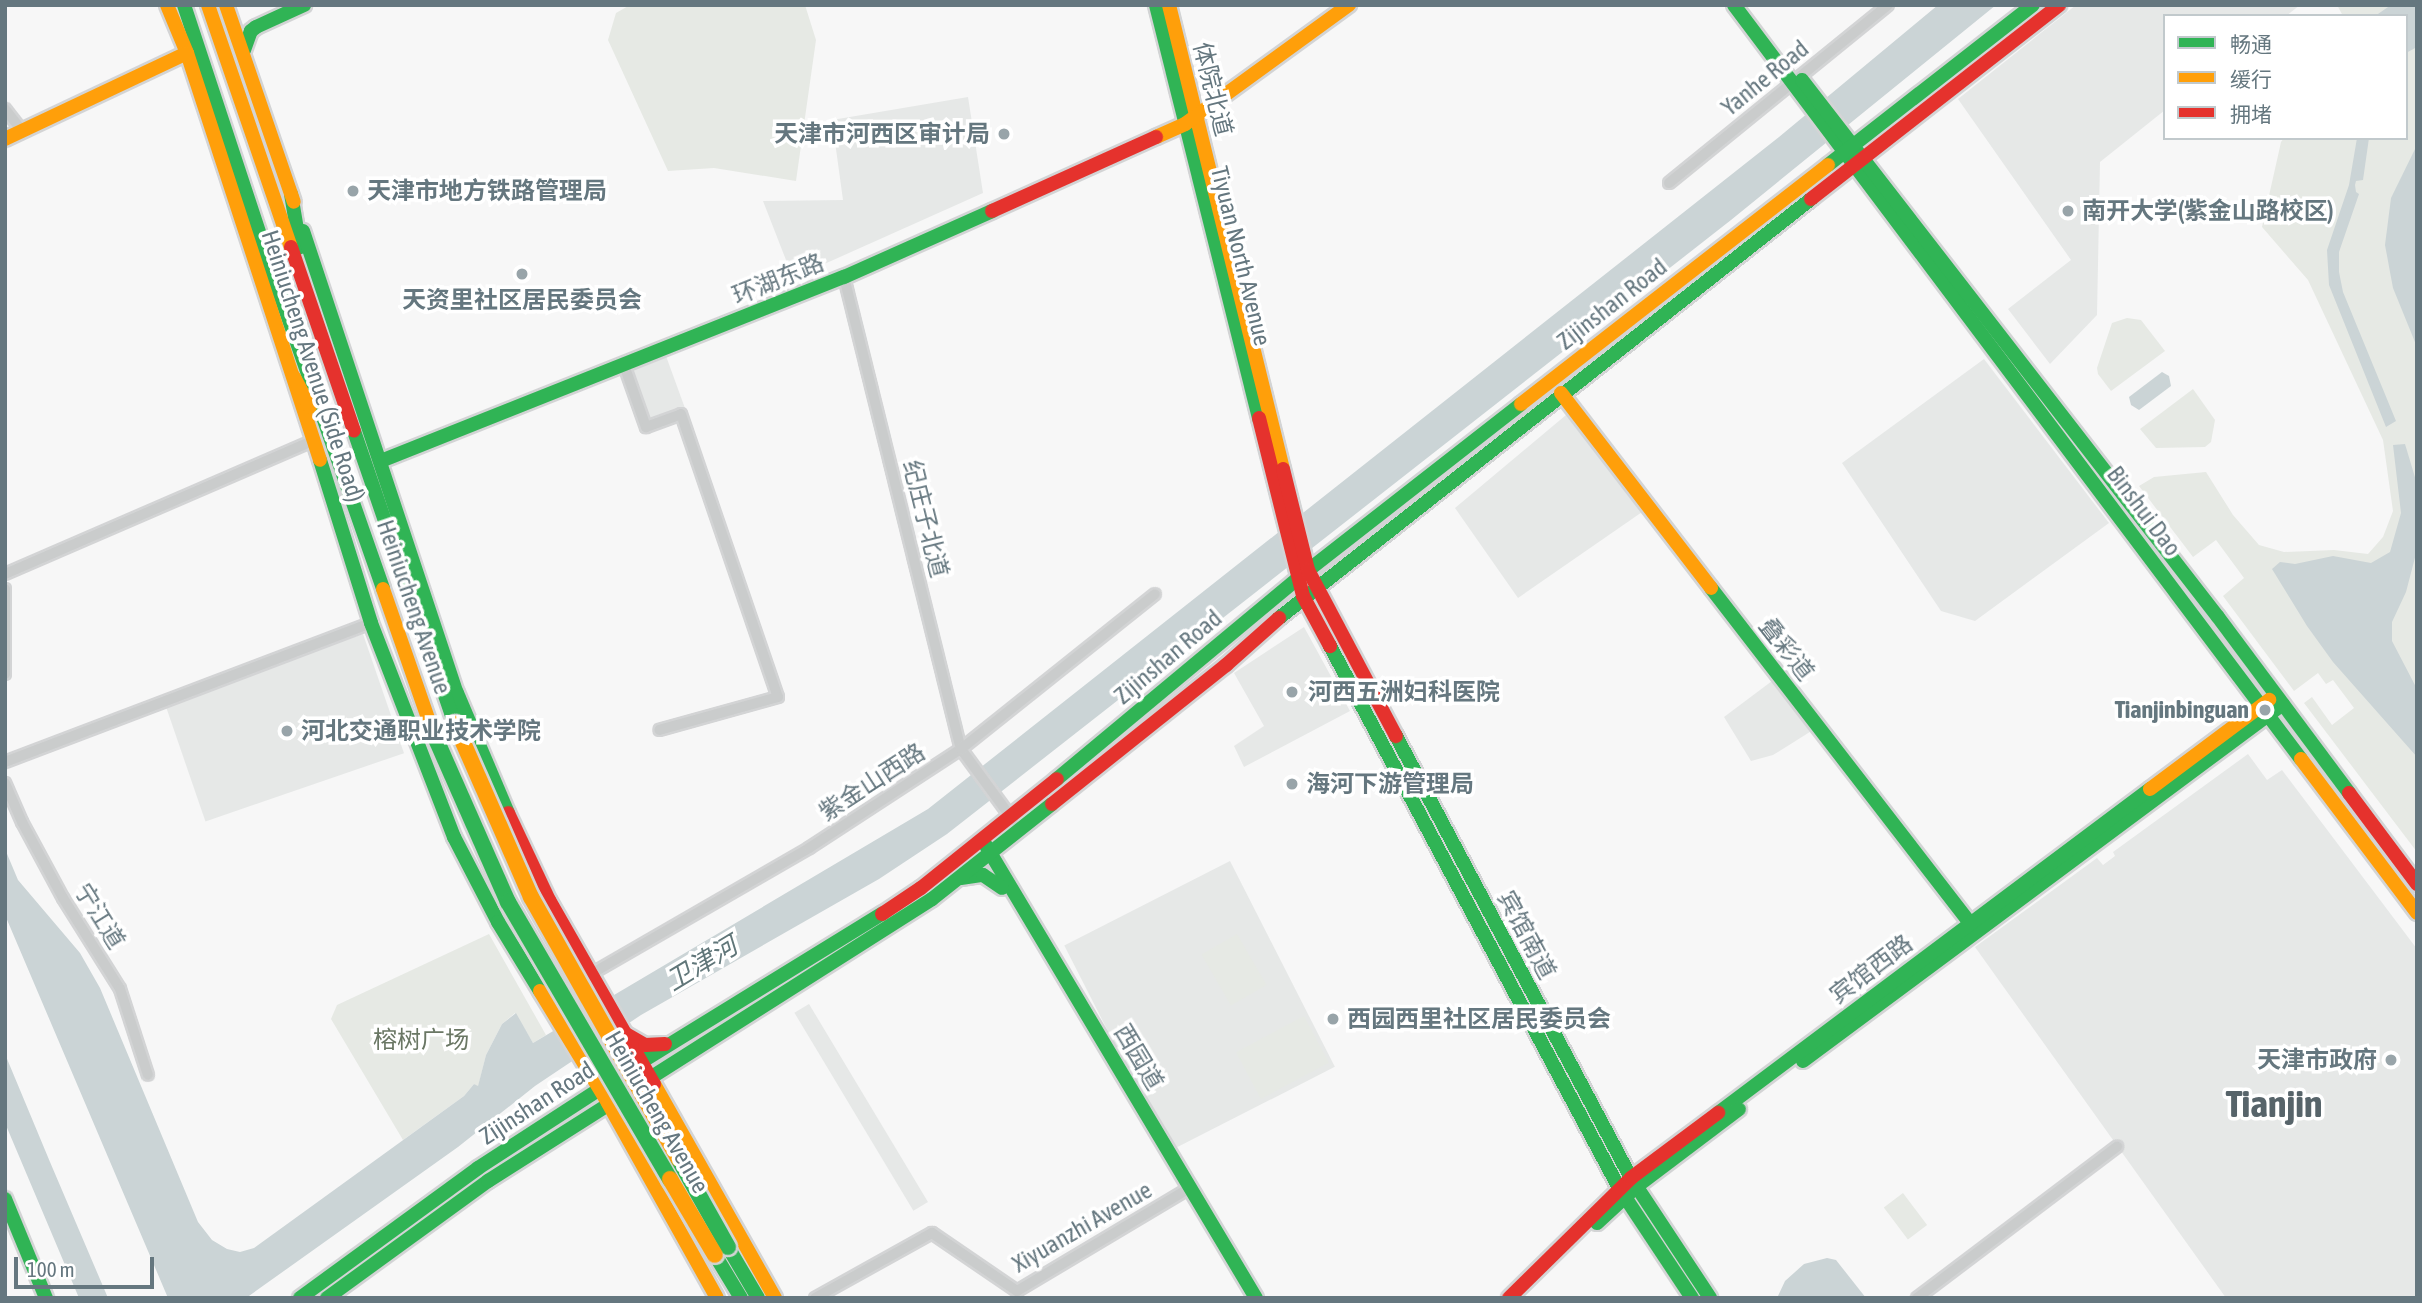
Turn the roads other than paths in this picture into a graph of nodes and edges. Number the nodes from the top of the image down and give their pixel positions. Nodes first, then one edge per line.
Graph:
1 (167, 5) edge
2 (184, 5) edge
3 (208, 5) edge
4 (286, 5) edge
5 (304, 5) edge
6 (1156, 5) edge
7 (1169, 5) edge
8 (1349, 5) edge
9 (1734, 5) edge
10 (1746, 5) edge
11 (1888, 5) edge
12 (2033, 5) edge
13 (2059, 5) edge
14 (227, 9) edge
15 (244, 50) junction
16 (187, 53) junction
17 (1796, 81) junction
18 (5, 109) edge
19 (1191, 121) junction
20 (22, 131) junction
21 (5, 139) edge
22 (1843, 142) junction
23 (1859, 164) junction
24 (1669, 183) dead end
25 (291, 194) junction
26 (844, 277) junction
27 (326, 346) junction
28 (624, 365) junction
29 (294, 377) junction
30 (1561, 393) junction
31 (314, 440) junction
32 (381, 461) junction
33 (353, 500) junction
34 (5, 574) edge
35 (1303, 574) junction
36 (5, 589) edge
37 (1309, 592) junction
38 (1155, 594) dead end
39 (371, 622) junction
40 (5, 674) edge
41 (2273, 705) junction
42 (659, 730) dead end
43 (961, 749) junction
44 (5, 762) edge
45 (5, 783) edge
46 (1016, 824) junction
47 (983, 854) junction
48 (949, 876) junction
49 (2417, 884) edge
50 (1005, 885) junction
51 (549, 900) junction
52 (2417, 913) edge
53 (498, 922) junction
54 (1974, 928) junction
55 (591, 974) junction
56 (626, 1034) junction
57 (678, 1049) junction
58 (582, 1060) junction
59 (645, 1069) junction
60 (148, 1075) dead end
61 (619, 1076) junction
62 (604, 1096) junction
63 (2117, 1147) dead end
64 (1627, 1188) junction
65 (1187, 1190) junction
66 (5, 1199) edge
67 (722, 1251) junction
68 (46, 1298) edge
69 (300, 1298) edge
70 (327, 1298) edge
71 (717, 1298) edge
72 (741, 1298) edge
73 (758, 1298) edge
74 (775, 1298) edge
75 (815, 1298) edge
76 (1248, 1298) edge
77 (1256, 1298) edge
78 (1509, 1298) edge
79 (1521, 1298) edge
80 (1692, 1298) edge
81 (1710, 1298) edge
82 (1917, 1298) edge

1 - 16 main road
2 - 33 main road, Heiniucheng Avenue
3 - 27 main road, Heiniucheng Avenue
4 - 14 main road
5 - 15 main road
6 - 19 main road, Tiyuan North Avenue
7 - 19 main road, 体院北道
8 - 19 main road, 环湖东路
9 - 17 main road
10 - 17 main road
11 - 17 street, Yanhe Road
12 - 22 main road, Zijinshan Road
13 - 23 main road, Zijinshan Road
14 - 15 main road, Heiniucheng Avenue (Side Road)
15 - 25 main road, Heiniucheng Avenue (Side Road)
16 - 20 main road
16 - 29 main road, Heiniucheng Avenue (Side Road)
17 - 22 main road, Binshui Dao
17 - 24 street, Yanhe Road
18 - 20 street
19 - 26 main road, 环湖东路
19 - 35 main road, Tiyuan North Avenue
20 - 21 main road
22 - 23 main road, Binshui Dao
22 - 35 main road, Zijinshan Road
23 - 30 main road, Zijinshan Road
23 - 41 main road, Binshui Dao
25 - 27 main road
25 - 32 main road, Heiniucheng Avenue
26 - 28 main road, 环湖东路
26 - 43 street, 纪庄子北道
27 - 67 main road, Heiniucheng Avenue, bridge
28 - 32 main road, 环湖东路
28 - 42 street
29 - 31 main road, Heiniucheng Avenue (Side Road)
29 - 33 main road
30 - 37 main road, Zijinshan Road
30 - 54 main road, 叠彩道
31 - 34 street
31 - 39 main road, Heiniucheng Avenue (Side Road)
32 - 51 main road, Heiniucheng Avenue
33 - 67 main road, Heiniucheng Avenue, bridge
35 - 37 main road
35 - 46 main road, Zijinshan Road
36 - 40 street
37 - 46 main road, Zijinshan Road
37 - 64 main road, 宾馆南道
38 - 43 street, 紫金山西路
39 - 44 street
39 - 53 main road, Heiniucheng Avenue (Side Road)
41 - 49 main road, Binshui Dao
41 - 52 main road, Binshui Dao
41 - 54 main road, 宾馆西路
43 - 46 street, 纪庄子北道
43 - 55 street, 紫金山西路
45 - 60 street, 宁江道
46 - 47 main road, Zijinshan Road
47 - 48 main road, Zijinshan Road
47 - 50 main road, 西园道
48 - 50 main road
48 - 57 main road, Zijinshan Road
50 - 65 main road, 西园道
51 - 53 main road
51 - 55 main road, Heiniucheng Avenue
53 - 58 main road, Heiniucheng Avenue
54 - 64 main road, 宾馆西路
55 - 56 main road, Heiniucheng Avenue
56 - 57 main road
56 - 59 main road, Heiniucheng Avenue
57 - 59 main road, Zijinshan Road
58 - 61 main road
58 - 62 main road, Heiniucheng Avenue
59 - 61 main road, Zijinshan Road
59 - 62 main road, Zijinshan Road
59 - 74 main road, Heiniucheng Avenue
61 - 62 main road, Zijinshan Road
62 - 69 main road, Zijinshan Road
62 - 70 main road, Zijinshan Road
62 - 71 main road, Heiniucheng Avenue
63 - 82 street
64 - 78 main road, 宾馆西路
64 - 79 main road, 宾馆西路
64 - 80 main road, 宾馆南道
64 - 81 main road, 宾馆南道
65 - 75 street, Xiyuanzhi Avenue
65 - 76 main road, 西园道
65 - 77 main road, 西园道
66 - 68 main road
67 - 72 main road, Heiniucheng Avenue
67 - 73 main road, Heiniucheng Avenue

